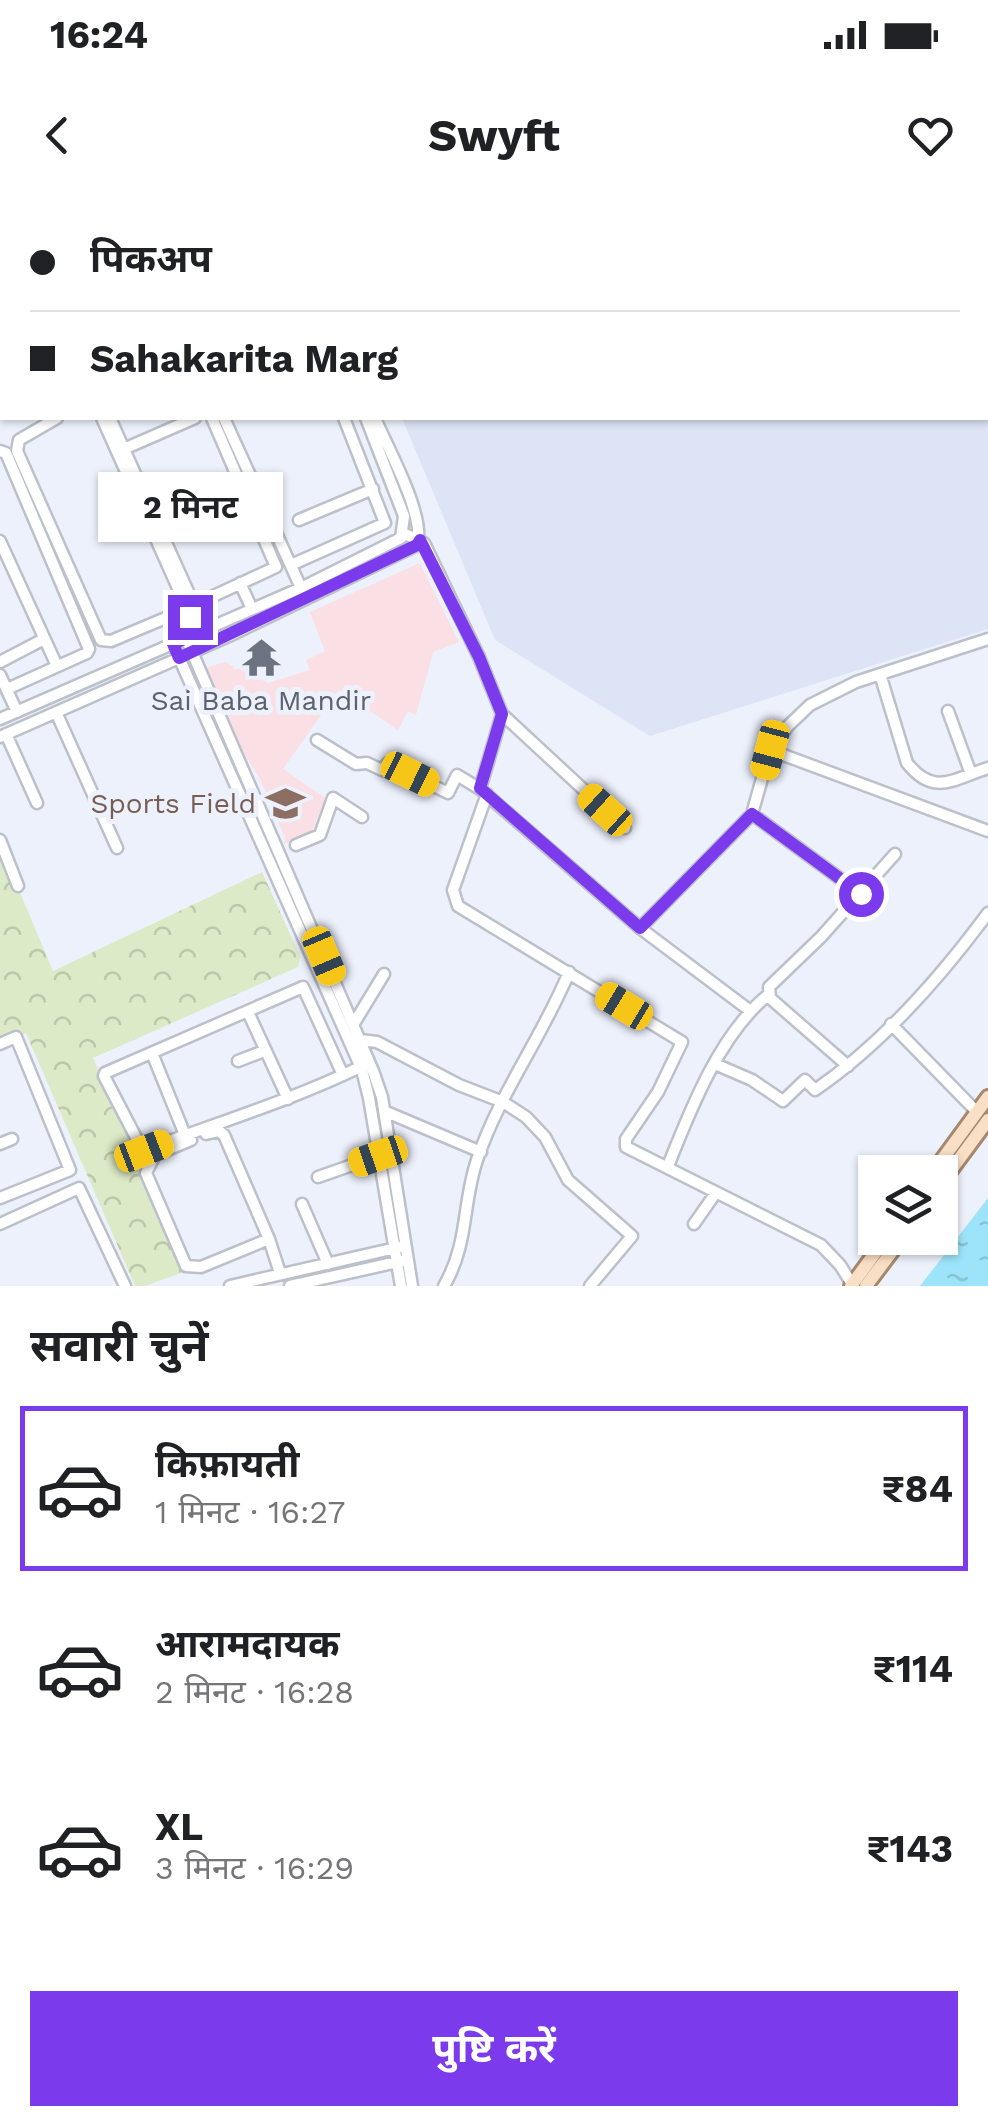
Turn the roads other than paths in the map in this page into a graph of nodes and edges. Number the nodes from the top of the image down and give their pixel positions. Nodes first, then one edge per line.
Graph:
1 (54, 420) edge
2 (103, 420) edge
3 (111, 420) edge
4 (190, 420) edge
5 (213, 420) edge
6 (225, 420) edge
7 (345, 420) edge
8 (367, 420) edge
9 (376, 420) edge
10 (126, 448) junction
11 (0, 451) edge
12 (373, 489) junction
13 (247, 500) junction
14 (299, 520) dead end
15 (403, 533) junction
16 (419, 535) junction
17 (164, 536) junction
18 (0, 541) edge
19 (291, 565) junction
20 (240, 583) junction
21 (301, 588) junction
22 (187, 610) junction
23 (252, 610) junction
24 (192, 636) junction
25 (44, 639) junction
26 (988, 639) edge
27 (173, 644) junction
28 (192, 652) junction
29 (179, 658) junction
30 (0, 662) edge
31 (57, 666) junction
32 (880, 674) junction
33 (0, 675) edge
34 (7, 689) junction
35 (948, 711) dead end
36 (17, 712) junction
37 (56, 712) junction
38 (502, 714) junction
39 (0, 719) edge
40 (3, 735) edge
41 (317, 740) dead end
42 (770, 750) junction
43 (988, 768) edge
44 (971, 774) junction
45 (483, 791) junction
46 (37, 803) dead end
47 (752, 814) junction
48 (362, 816) dead end
49 (625, 828) dead end
50 (988, 831) edge
51 (0, 840) edge
52 (296, 845) dead end
53 (117, 848) dead end
54 (896, 854) dead end
55 (18, 886) dead end
56 (861, 894) junction
57 (988, 913) edge
58 (640, 928) junction
59 (569, 972) junction
60 (384, 974) dead end
61 (768, 994) junction
62 (749, 1010) junction
63 (248, 1012) junction
64 (890, 1024) junction
65 (354, 1025) junction
66 (360, 1040) junction
67 (0, 1044) edge
68 (264, 1052) junction
69 (152, 1054) junction
70 (238, 1061) dead end
71 (715, 1064) junction
72 (848, 1066) junction
73 (360, 1067) junction
74 (343, 1075) junction
75 (988, 1097) edge
76 (288, 1098) junction
77 (503, 1102) junction
78 (384, 1111) junction
79 (982, 1116) edge
80 (185, 1135) junction
81 (12, 1139) dead end
82 (0, 1144) edge
83 (480, 1152) junction
84 (948, 1155) edge
85 (958, 1155) edge
86 (378, 1156) junction
87 (668, 1166) junction
88 (318, 1177) dead end
89 (715, 1194) junction
90 (0, 1198) edge
91 (302, 1204) dead end
92 (0, 1224) edge
93 (694, 1224) dead end
94 (269, 1238) junction
95 (400, 1248) junction
96 (875, 1255) edge
97 (886, 1255) edge
98 (402, 1260) junction
99 (328, 1264) junction
100 (280, 1273) junction
101 (125, 1286) edge
102 (230, 1286) edge
103 (290, 1286) edge
104 (401, 1286) edge
105 (412, 1286) edge
106 (444, 1286) edge
107 (590, 1286) edge
108 (856, 1286) edge

1 - 22 street
2 - 22 street
3 - 10 street
4 - 10 street
5 - 13 street
6 - 19 street
7 - 12 street
8 - 15 street
9 - 16 street
10 - 17 street
11 - 31 street
12 - 14 street
12 - 19 street
13 - 17 street
13 - 20 street
15 - 16 street
15 - 21 street
16 - 28 street
16 - 38 street
17 - 20 street
18 - 25 street
19 - 21 street
20 - 23 street
21 - 23 street
22 - 24 street
23 - 24 street
24 - 27 street
24 - 28 street
25 - 30 street
25 - 31 street
26 - 32 street
27 - 29 street
27 - 36 street
28 - 29 street
28 - 65 street
29 - 37 street
29 - 73 street
31 - 34 street
32 - 42 street
32 - 44 street
33 - 34 street
34 - 36 street
35 - 44 street
36 - 39 street
37 - 40 street
37 - 53 street
38 - 45 street
38 - 49 street
40 - 46 street
41 - 45 street
42 - 47 street
42 - 50 street
43 - 44 street
45 - 58 street
45 - 59 street
47 - 56 street
47 - 58 street
48 - 52 street
51 - 55 street
54 - 56 street
56 - 61 street
57 - 64 street
58 - 62 street
59 - 77 street
59 - 87 street
60 - 65 street
61 - 62 street
61 - 72 street
62 - 71 street
63 - 68 street
63 - 69 street
63 - 74 street
64 - 72 street
64 - 79 street
65 - 66 street
66 - 77 street
66 - 78 street
67 - 90 street
68 - 70 street
68 - 76 street
69 - 80 street
69 - 80 street
71 - 72 street
71 - 87 street
73 - 74 street
73 - 86 street
74 - 76 street
75 - 79 main road
76 - 80 street
77 - 83 street
77 - 107 street
78 - 83 street
78 - 95 street
79 - 84 main road
79 - 85 main road
81 - 82 street
83 - 106 street
86 - 88 street
86 - 95 street
87 - 89 street
89 - 93 street
89 - 108 street
91 - 99 street
92 - 101 street
94 - 94 street
94 - 100 street
95 - 98 street
95 - 99 street
96 - 108 main road
97 - 108 main road
98 - 103 street
98 - 104 street
98 - 105 street
99 - 100 street
100 - 102 street

